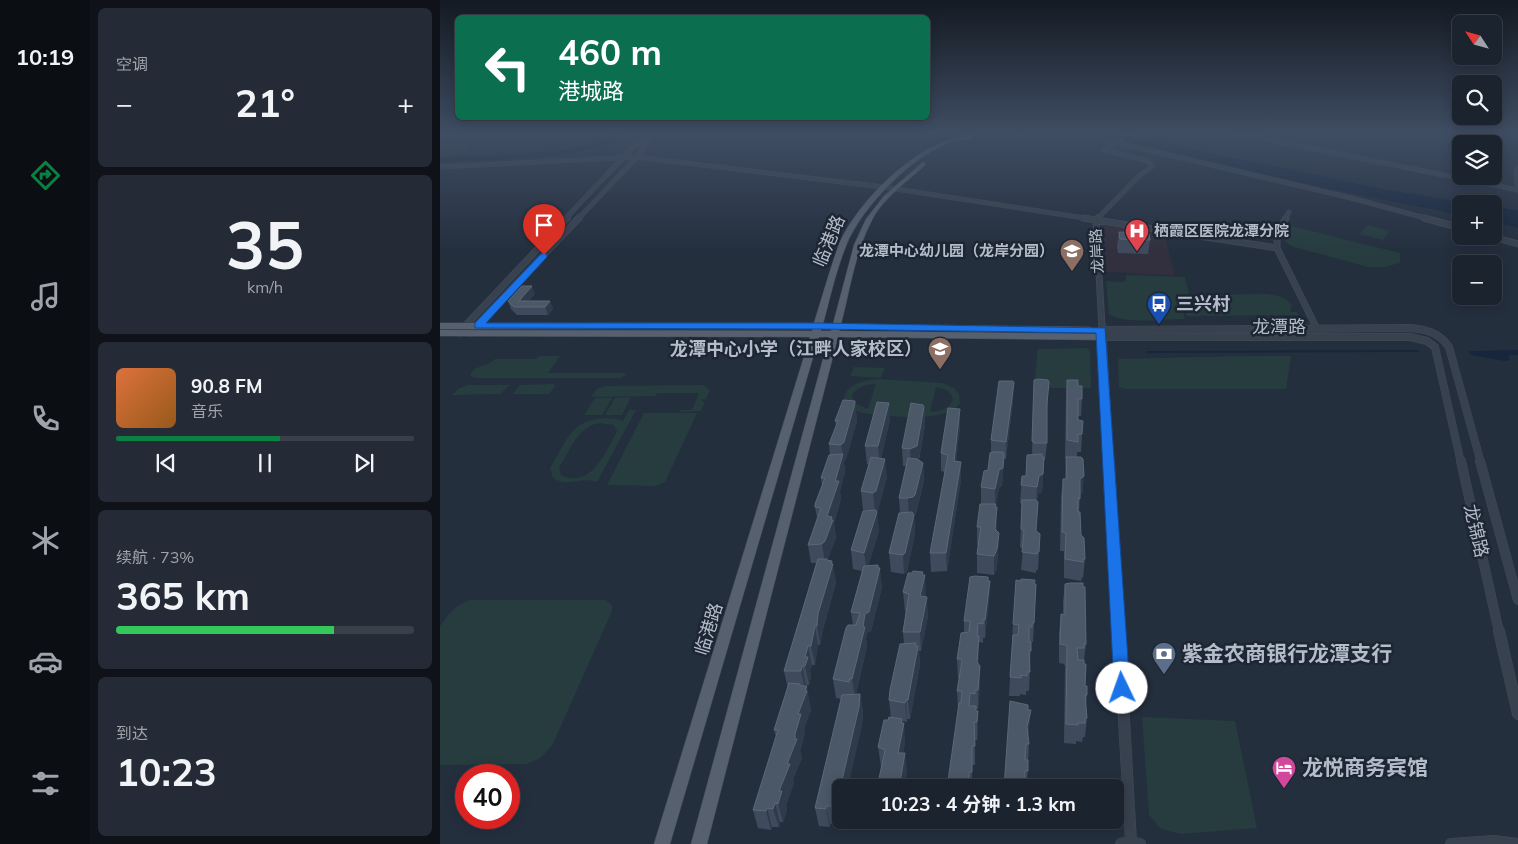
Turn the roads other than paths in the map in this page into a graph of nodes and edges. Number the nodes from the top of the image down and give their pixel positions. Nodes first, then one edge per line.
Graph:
1 (612, 172) edge
2 (623, 172) edge
3 (762, 172) edge
4 (901, 172) edge
5 (910, 172) edge
6 (1144, 172) edge
7 (1243, 172) edge
8 (1436, 172) edge
9 (1516, 172) edge
10 (888, 188) junction
11 (1518, 189) edge
12 (1289, 212) dead end
13 (1096, 220) junction
14 (1452, 226) edge
15 (1502, 240) edge
16 (1518, 244) edge
17 (1277, 248) junction
18 (440, 326) edge
19 (478, 326) junction
20 (1316, 327) junction
21 (468, 329) junction
22 (817, 330) junction
23 (834, 330) junction
24 (440, 333) edge
25 (1101, 333) junction
26 (1449, 347) joint
27 (1435, 348) joint
28 (1518, 600) edge
29 (1518, 714) edge
30 (1131, 843) edge
31 (662, 844) edge
32 (699, 844) edge
33 (1451, 844) edge
34 (1518, 844) edge

1 - 21 street
2 - 19 street
3 - 10 street
4 - 10 main road, 临港路
5 - 10 main road, 临港路
6 - 13 street, 龙岸路
7 - 14 street
8 - 11 street
9 - 11 street
10 - 13 street
10 - 22 main road, 临港路
10 - 23 main road, 临港路
12 - 17 street
13 - 17 street
13 - 25 street, 龙岸路
15 - 16 street
17 - 20 street
18 - 21 main road
19 - 21 main road
19 - 22 main road
20 - 25 street, 龙潭路
20 - 26 street, 龙潭路
21 - 22 main road
21 - 24 main road
22 - 23 main road
22 - 31 main road, 临港路
23 - 25 main road
23 - 32 main road, 临港路
25 - 27 street, 龙潭路
25 - 30 street, 龙岸路
26 - 28 street, 龙锦路
27 - 29 street, 龙锦路
33 - 34 street

